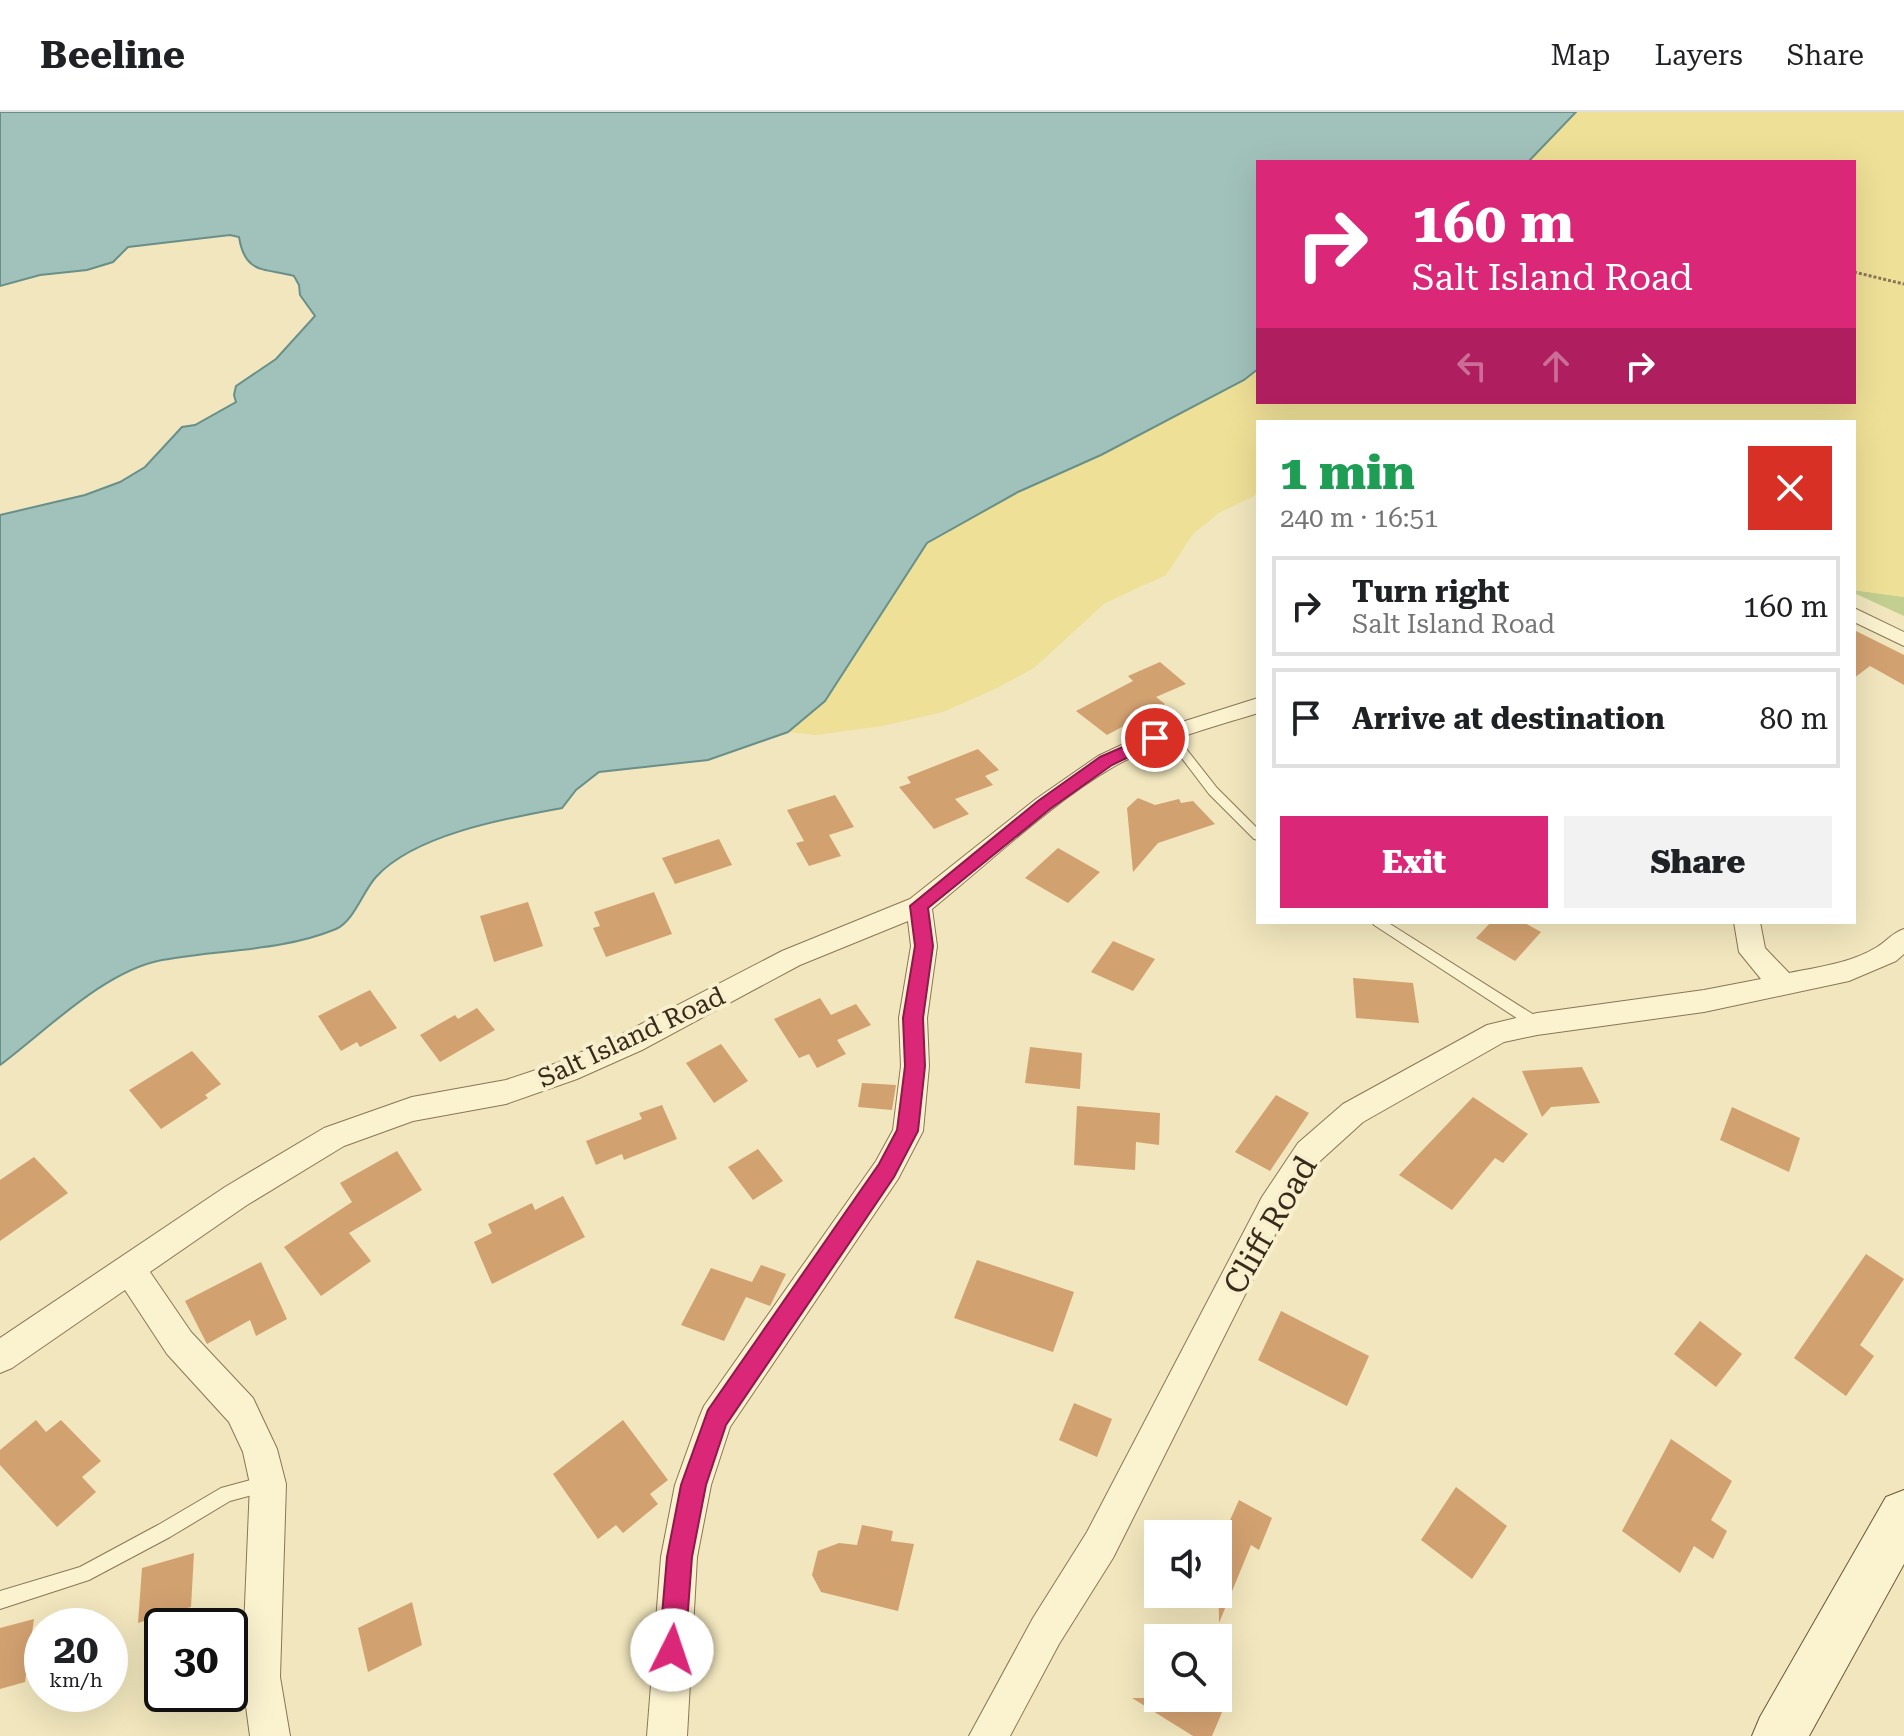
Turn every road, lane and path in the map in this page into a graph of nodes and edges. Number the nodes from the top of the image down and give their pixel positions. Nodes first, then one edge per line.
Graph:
1 (1856, 272) edge
2 (1904, 284) edge
3 (1856, 615) edge
4 (1904, 640) edge
5 (1256, 706) edge
6 (1169, 734) junction
7 (1256, 834) edge
8 (919, 906) junction
9 (1381, 924) edge
10 (1747, 924) edge
11 (1904, 939) edge
12 (1783, 984) junction
13 (1537, 1024) junction
14 (128, 1271) junction
15 (0, 1357) edge
16 (268, 1484) junction
17 (1904, 1515) edge
18 (0, 1600) edge
19 (270, 1736) edge
20 (667, 1736) edge
21 (989, 1736) edge
22 (1779, 1736) edge

1 - 2 path
3 - 4 street
5 - 6 street, Salt Island Road
6 - 7 lane
6 - 8 street, Salt Island Road
8 - 14 street, Salt Island Road
8 - 20 street
9 - 13 lane
10 - 12 street
11 - 12 street, Cliff Road
12 - 13 street, Cliff Road
13 - 21 street, Cliff Road
14 - 15 street, Salt Island Road
14 - 16 street
16 - 18 lane
16 - 19 street
17 - 22 main road

